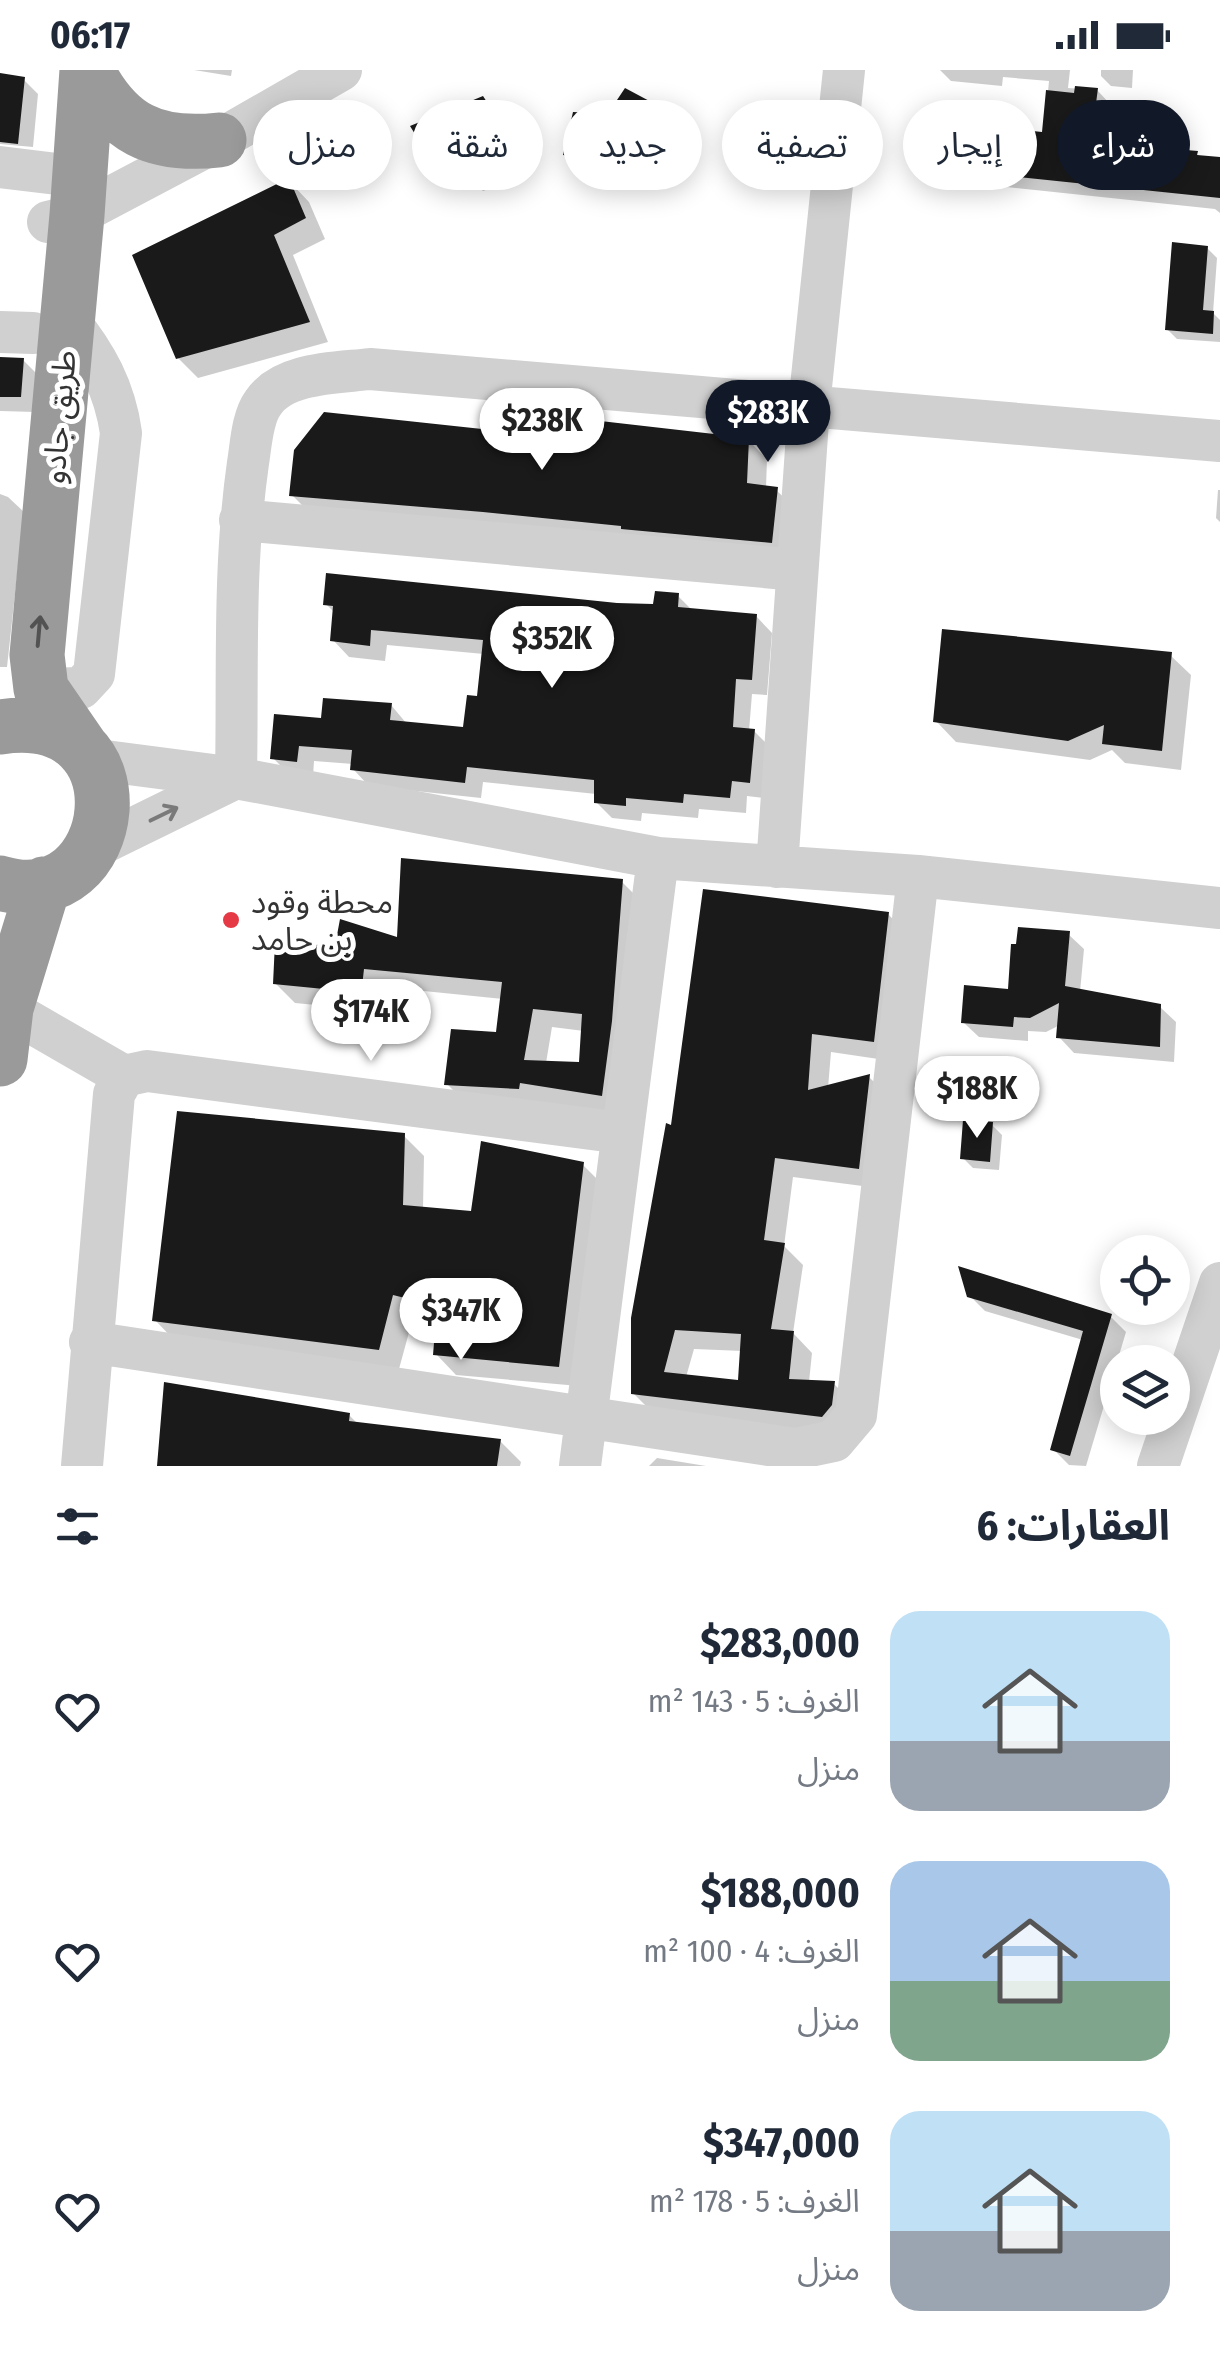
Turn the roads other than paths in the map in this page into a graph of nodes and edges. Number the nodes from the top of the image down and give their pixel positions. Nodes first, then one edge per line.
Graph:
1 (74, 70) edge
2 (87, 70) edge
3 (341, 70) edge
4 (844, 70) edge
5 (219, 140) junction
6 (0, 167) edge
7 (61, 204) junction
8 (34, 328) edge
9 (808, 406) junction
10 (1220, 440) edge
11 (240, 520) junction
12 (798, 570) junction
13 (0, 642) edge
14 (0, 727) edge
15 (86, 754) junction
16 (236, 778) junction
17 (91, 849) junction
18 (658, 858) junction
19 (777, 867) junction
20 (918, 876) junction
21 (22, 884) edge
22 (1220, 908) edge
23 (3, 1034) edge
24 (124, 1076) junction
25 (622, 1133) junction
26 (1220, 1283) edge
27 (90, 1342) junction
28 (586, 1419) junction
29 (82, 1466) edge
30 (580, 1466) edge
31 (1158, 1466) edge

1 - 7 highway, طريق جادو
2 - 5 highway
2 - 7 highway, طريق جادو
3 - 5 street
4 - 9 street
5 - 7 street
6 - 7 street
7 - 8 highway, طريق جادو
8 - 13 highway, طريق جادو
8 - 15 highway, طريق جادو
9 - 10 street
9 - 11 street
9 - 12 street
11 - 12 street
11 - 16 street
12 - 19 street
14 - 15 highway
15 - 16 street
15 - 17 highway, طريق جادو
17 -> 16 street
16 - 18 street
17 - 21 highway
18 - 19 street
18 - 25 street
19 - 20 street
20 - 22 street
20 - 28 street
21 - 23 highway
23 - 24 street
24 - 25 street
24 - 27 street
25 - 28 street
26 - 31 street
27 - 28 street
27 - 29 street
28 - 30 street

